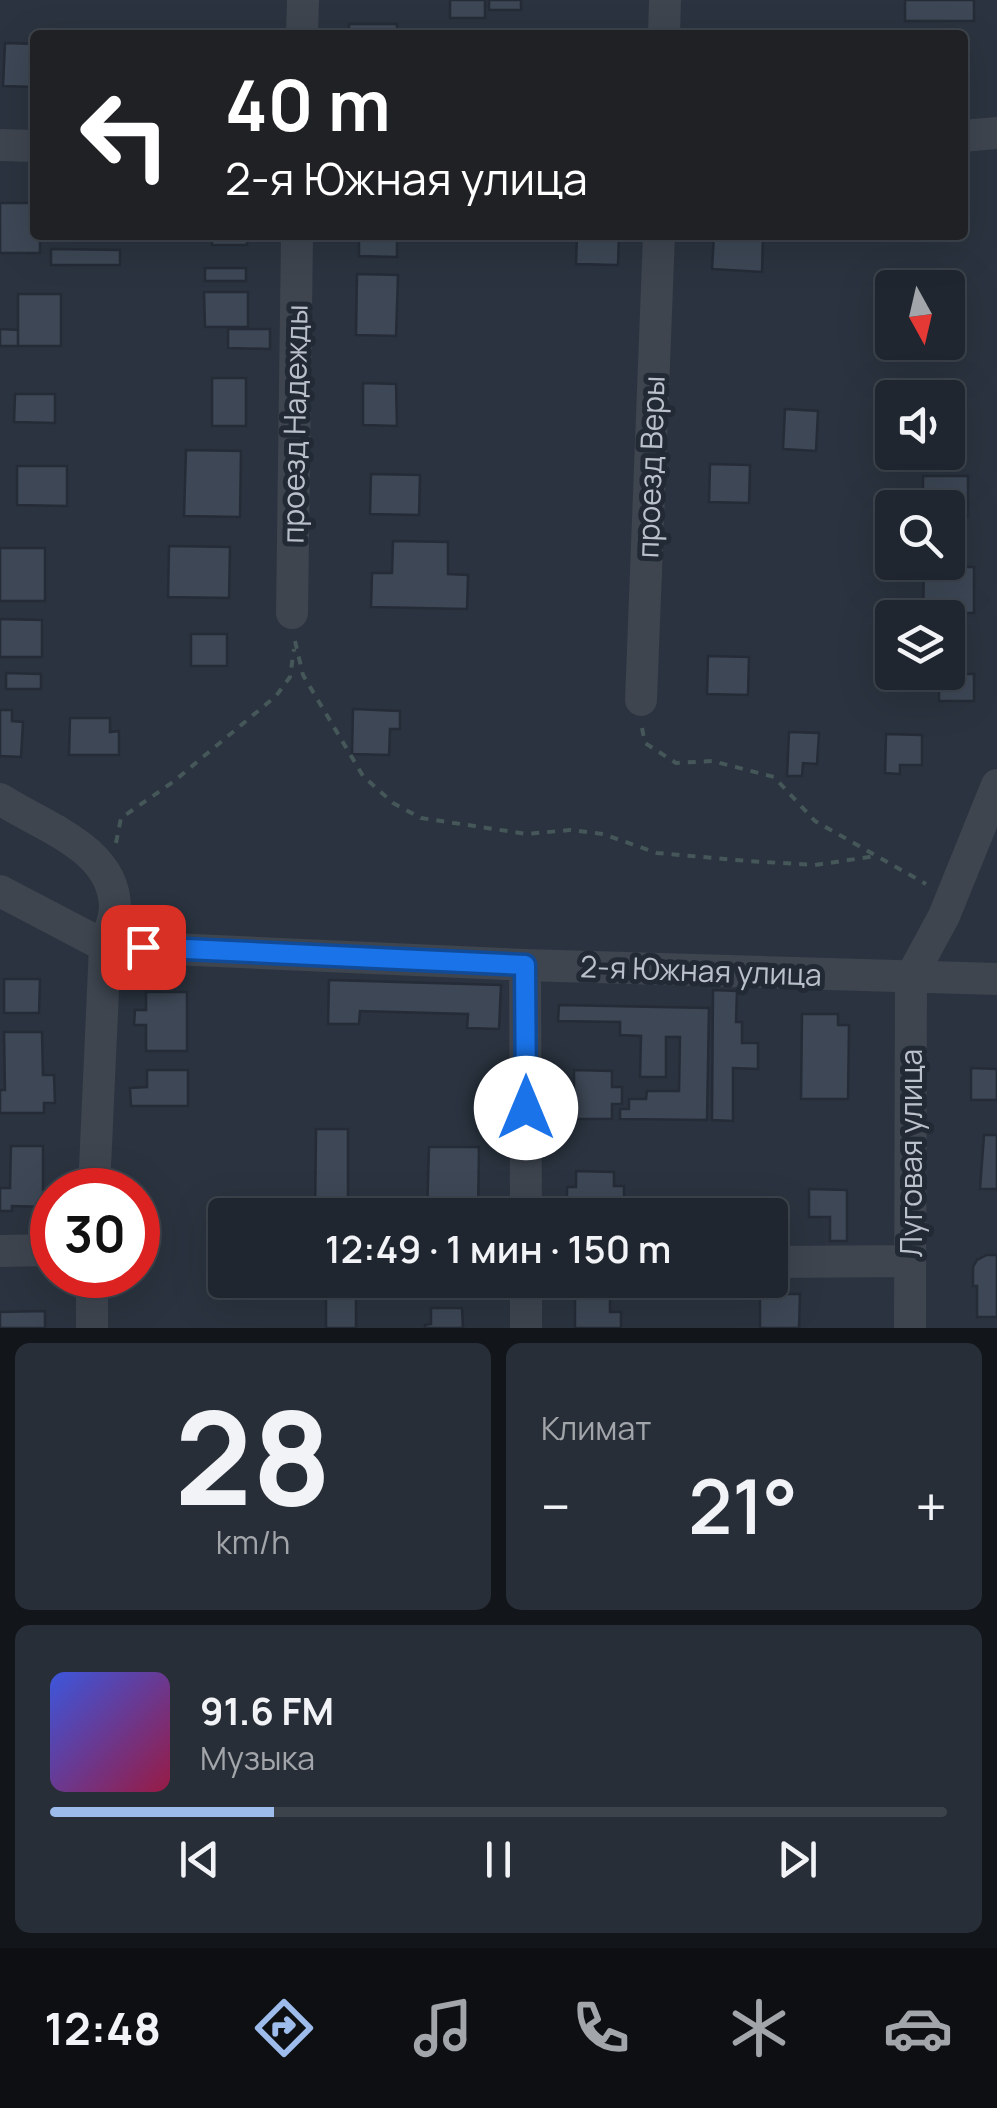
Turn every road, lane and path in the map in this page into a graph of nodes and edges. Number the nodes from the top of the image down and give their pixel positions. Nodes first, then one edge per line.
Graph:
1 (303, 0) edge
2 (665, 0) edge
3 (302, 30) edge
4 (664, 30) edge
5 (997, 133) edge
6 (968, 135) edge
7 (0, 146) edge
8 (30, 146) edge
9 (297, 240) edge
10 (658, 240) edge
11 (292, 613) dead end
12 (641, 700) joint
13 (997, 785) edge
14 (0, 799) edge
15 (876, 856) junction
16 (109, 875) junction
17 (0, 890) edge
18 (946, 912) junction
19 (105, 946) junction
20 (525, 965) junction
21 (912, 977) junction
22 (997, 979) edge
23 (95, 1168) edge
24 (526, 1198) edge
25 (0, 1250) edge
26 (30, 1250) edge
27 (909, 1261) junction
28 (788, 1262) edge
29 (92, 1298) edge
30 (526, 1298) edge
31 (92, 1328) edge
32 (526, 1328) edge
33 (910, 1328) edge

1 - 3 street
2 - 4 street
5 - 6 street
7 - 8 street
9 - 11 street, проезд Надежды
10 - 12 street, проезд Веры
12 - 15 path
13 - 18 street
14 - 16 street
15 - 16 path
15 - 18 path
16 - 19 street
17 - 19 street
18 - 21 street
19 - 20 street, 2-я Южная улица
19 - 23 street
20 - 21 street, 2-я Южная улица
20 - 24 street
21 - 22 street, 2-я Южная улица
21 - 27 street, Луговая улица
25 - 26 street
27 - 28 street
27 - 33 street, Луговая улица
29 - 31 street
30 - 32 street

